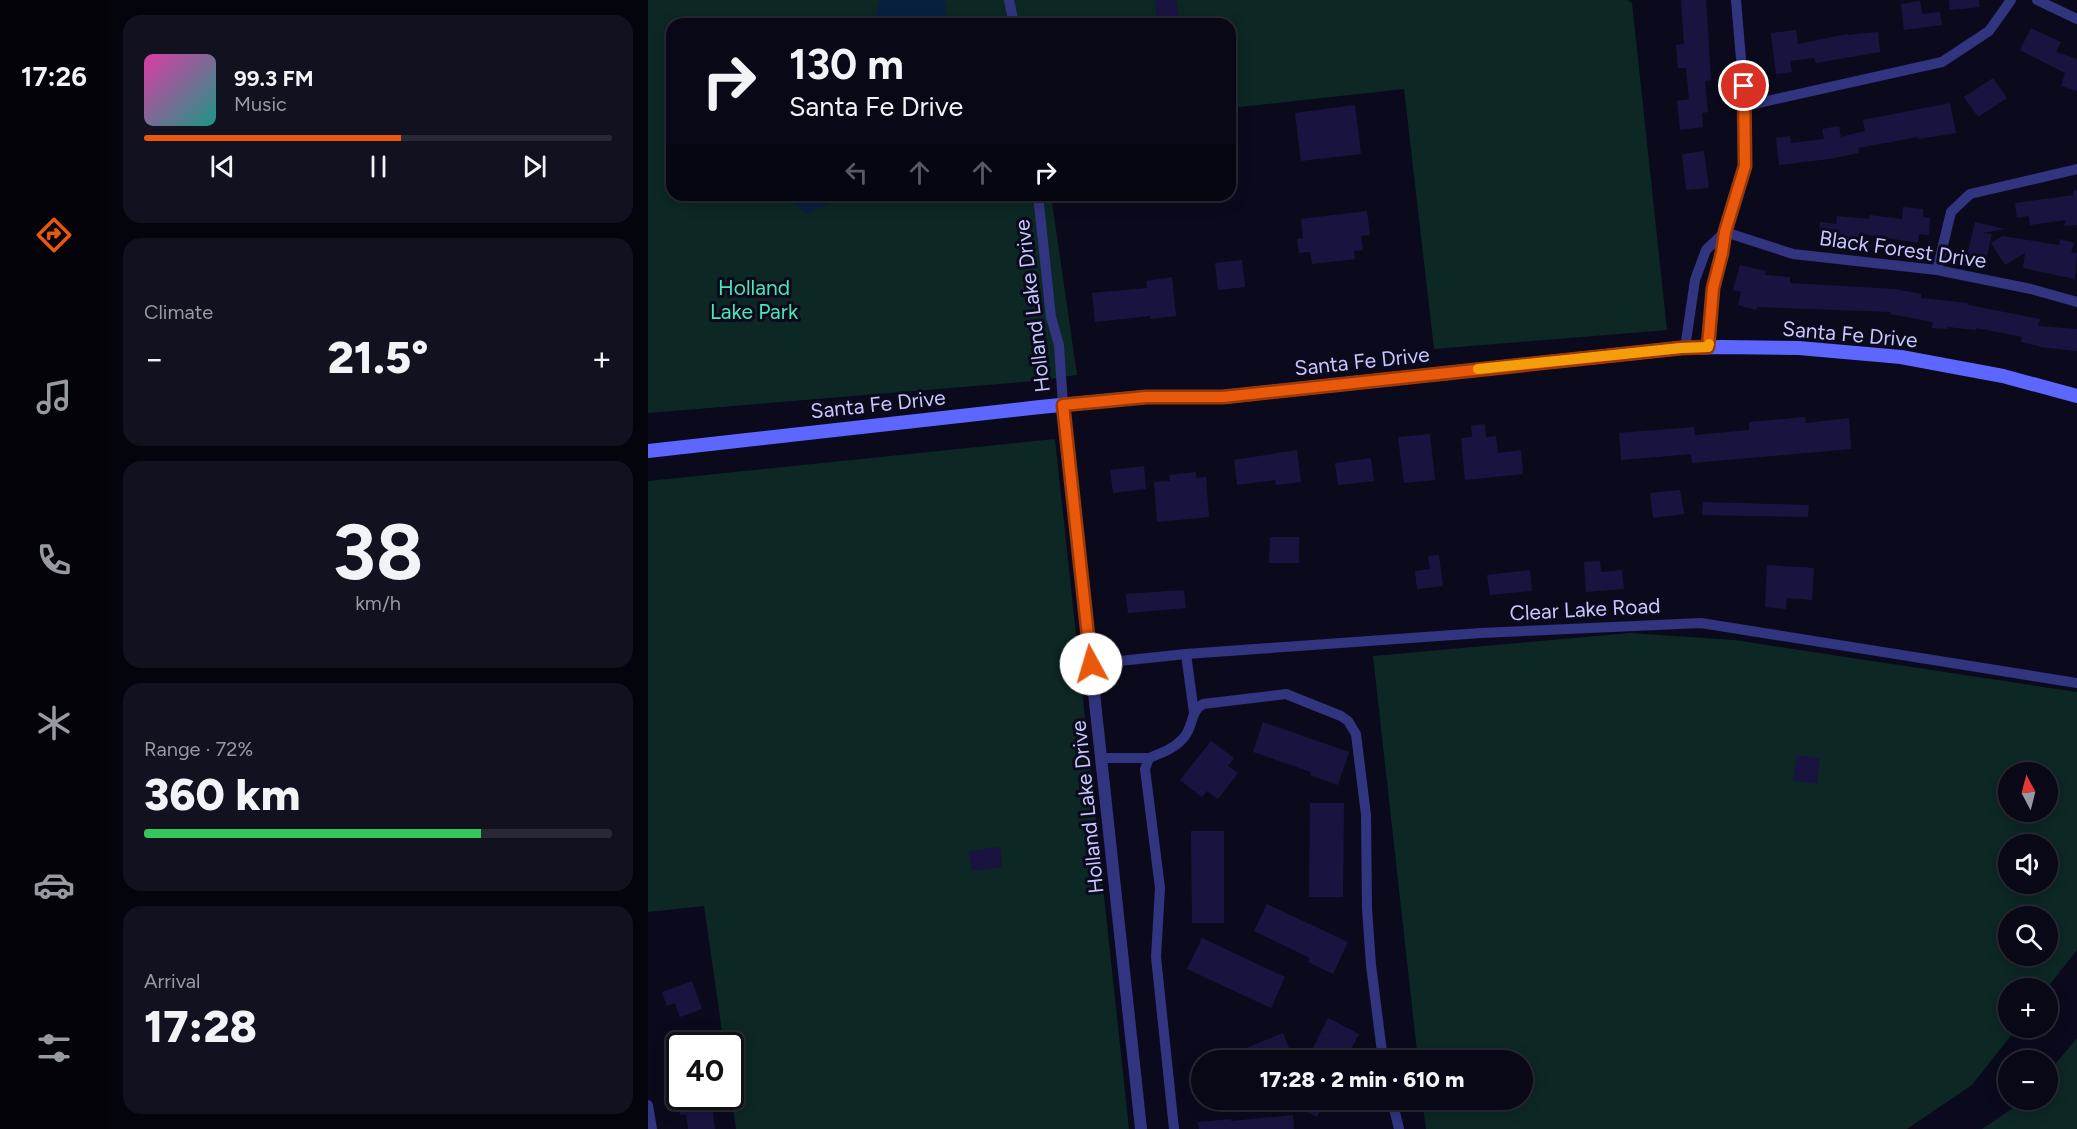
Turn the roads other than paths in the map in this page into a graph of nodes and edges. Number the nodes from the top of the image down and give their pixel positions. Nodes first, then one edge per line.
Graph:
1 (1010, 0) edge
2 (1736, 0) edge
3 (2011, 0) edge
4 (2037, 0) edge
5 (1013, 18) edge
6 (2077, 19) edge
7 (1745, 106) junction
8 (2077, 169) edge
9 (1039, 201) edge
10 (1725, 232) junction
11 (1936, 270) junction
12 (2077, 302) edge
13 (1708, 347) junction
14 (1685, 348) junction
15 (2077, 396) edge
16 (1063, 405) junction
17 (648, 451) edge
18 (1186, 654) junction
19 (1091, 664) junction
20 (2077, 683) edge
21 (1194, 713) junction
22 (1102, 758) junction
23 (1149, 758) junction
24 (1382, 1050) edge
25 (648, 1105) edge
26 (1394, 1110) edge
27 (652, 1129) edge
28 (1141, 1129) edge
29 (1174, 1129) edge
30 (1399, 1129) edge

1 - 5 street
2 - 7 street
3 - 7 street
4 - 6 street
7 - 10 street
8 - 11 street
9 - 16 street, Holland Lake Drive
10 - 11 street, Black Forest Drive
10 - 13 street
10 - 14 street
11 - 12 street, Black Forest Drive
13 - 14 main road, Santa Fe Drive
13 - 15 main road, Santa Fe Drive
14 - 16 main road, Santa Fe Drive
16 - 17 main road, Santa Fe Drive
16 - 19 street, Holland Lake Drive
18 - 19 street, Clear Lake Road
18 - 20 street, Clear Lake Road
18 - 21 street
19 - 22 street, Holland Lake Drive
21 - 23 street
21 - 24 street
22 - 23 street
22 - 28 street, Holland Lake Drive
23 - 29 street
25 - 27 street
26 - 30 street

